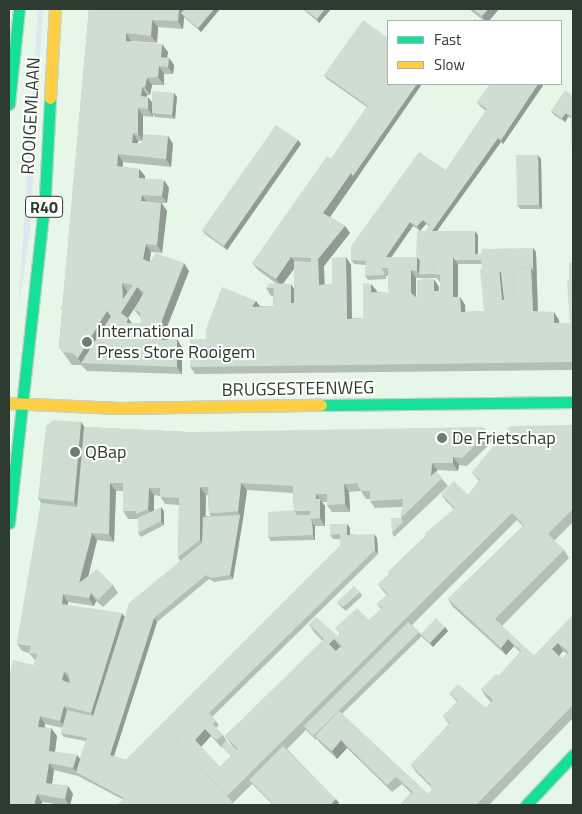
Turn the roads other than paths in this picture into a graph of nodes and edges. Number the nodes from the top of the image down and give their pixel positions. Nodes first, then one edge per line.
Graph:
1 (19, 9) edge
2 (55, 9) edge
3 (9, 104) edge
4 (9, 402) edge
5 (573, 402) edge
6 (24, 404) junction
7 (9, 523) edge
8 (573, 755) edge
9 (526, 805) edge

1 - 3 street, ROOIGEMLAAN
2 - 6 street, ROOIGEMLAAN / R40
4 - 6 street
5 - 6 street, BRUGSESTEENWEG
6 - 7 street, ROOIGEMLAAN / R40
8 - 9 street

